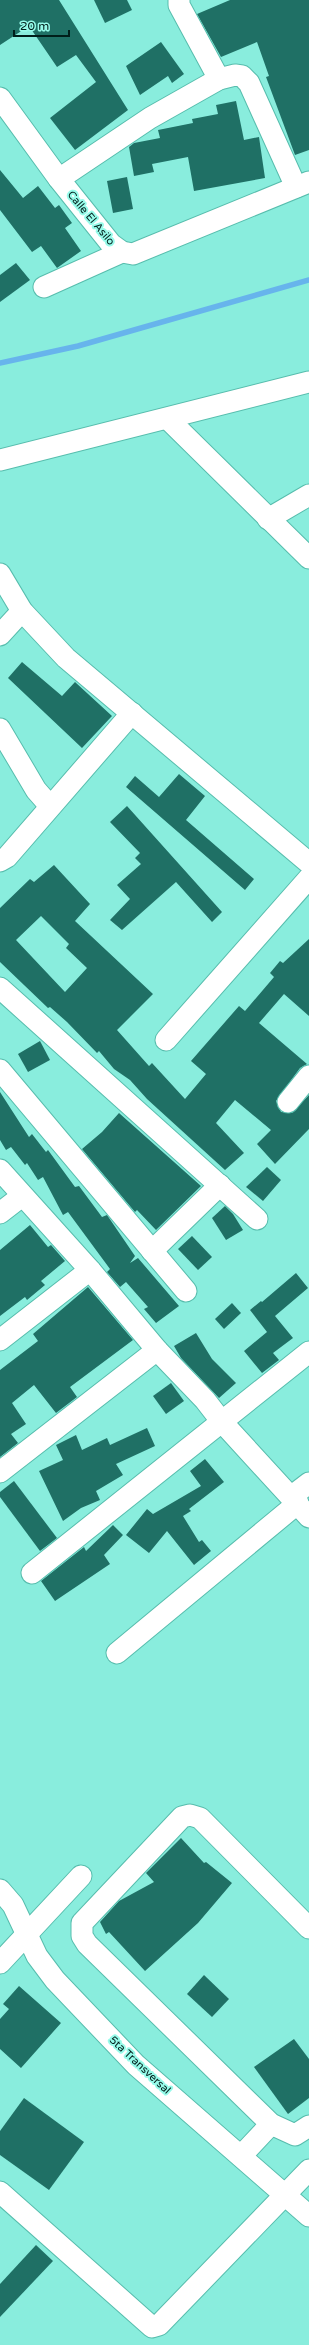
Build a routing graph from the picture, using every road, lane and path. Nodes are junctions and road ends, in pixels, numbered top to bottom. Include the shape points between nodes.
1 (179, 0) edge
2 (219, 79) junction
3 (0, 98) edge
4 (59, 179) junction
5 (303, 184) edge
6 (122, 252) junction
7 (44, 287) dead end
8 (309, 382) edge
9 (168, 419) junction
10 (0, 460) edge
11 (309, 495) edge
12 (268, 518) junction
13 (309, 558) edge
14 (0, 574) edge
15 (22, 611) junction
16 (0, 635) edge
17 (132, 713) junction
18 (0, 729) edge
19 (50, 806) junction
20 (0, 861) edge
21 (309, 863) edge
22 (309, 878) edge
23 (0, 988) edge
24 (166, 1040) dead end
25 (0, 1070) edge
26 (309, 1076) edge
27 (288, 1102) dead end
28 (0, 1170) edge
29 (220, 1185) junction
30 (22, 1196) junction
31 (0, 1213) edge
32 (257, 1219) dead end
33 (152, 1251) junction
34 (90, 1270) junction
35 (186, 1291) dead end
36 (0, 1340) edge
37 (157, 1350) junction
38 (309, 1352) edge
39 (222, 1422) junction
40 (0, 1472) edge
41 (309, 1483) edge
42 (300, 1506) edge
43 (32, 1573) dead end
44 (118, 1653) dead end
45 (81, 1876) dead end
46 (0, 1890) edge
47 (309, 1928) edge
48 (26, 1933) junction
49 (0, 1963) edge
50 (271, 2124) junction
51 (309, 2126) edge
52 (241, 2156) junction
53 (309, 2170) edge
54 (2, 2195) edge
55 (285, 2195) junction
56 (309, 2216) edge

1 - 2 street
2 - 4 street via 150,118
2 - 5 street via 235,75 242,76 249,83
3 - 4 street, Calle El Asilo
4 - 6 street, Calle El Asilo via 111,244
5 - 6 street, Calle El Asilo via 133,254
6 - 7 street
8 - 9 street
9 - 10 street
9 - 12 street
11 - 12 street
12 - 13 street
14 - 15 street
15 - 16 street
15 - 17 street via 66,658
17 - 19 street
17 - 21 street
18 - 19 street via 36,790
19 - 20 street
22 - 24 street
23 - 29 street
25 - 33 street
26 - 27 street
28 - 30 street
29 - 32 street
29 - 33 street
30 - 31 street
30 - 34 street
33 - 35 street
34 - 36 street
34 - 37 street
37 - 39 street via 205,1400
37 - 40 street
38 - 39 street
39 - 42 street
39 - 43 street
41 - 42 street
42 - 44 street
45 - 48 street
46 - 48 street, 5ta Transversal via 13,1905
47 - 50 street via 200,1818 190,1815 182,1817 82,1923 82,1936 87,1944
48 - 49 street
48 - 52 street, 5ta Transversal via 37,1956 55,1980 136,2064
50 - 51 street via 295,2135
50 - 52 street
52 - 55 street, 5ta Transversal
53 - 55 street
54 - 55 street via 152,2327 159,2325
55 - 56 street, 5ta Transversal

